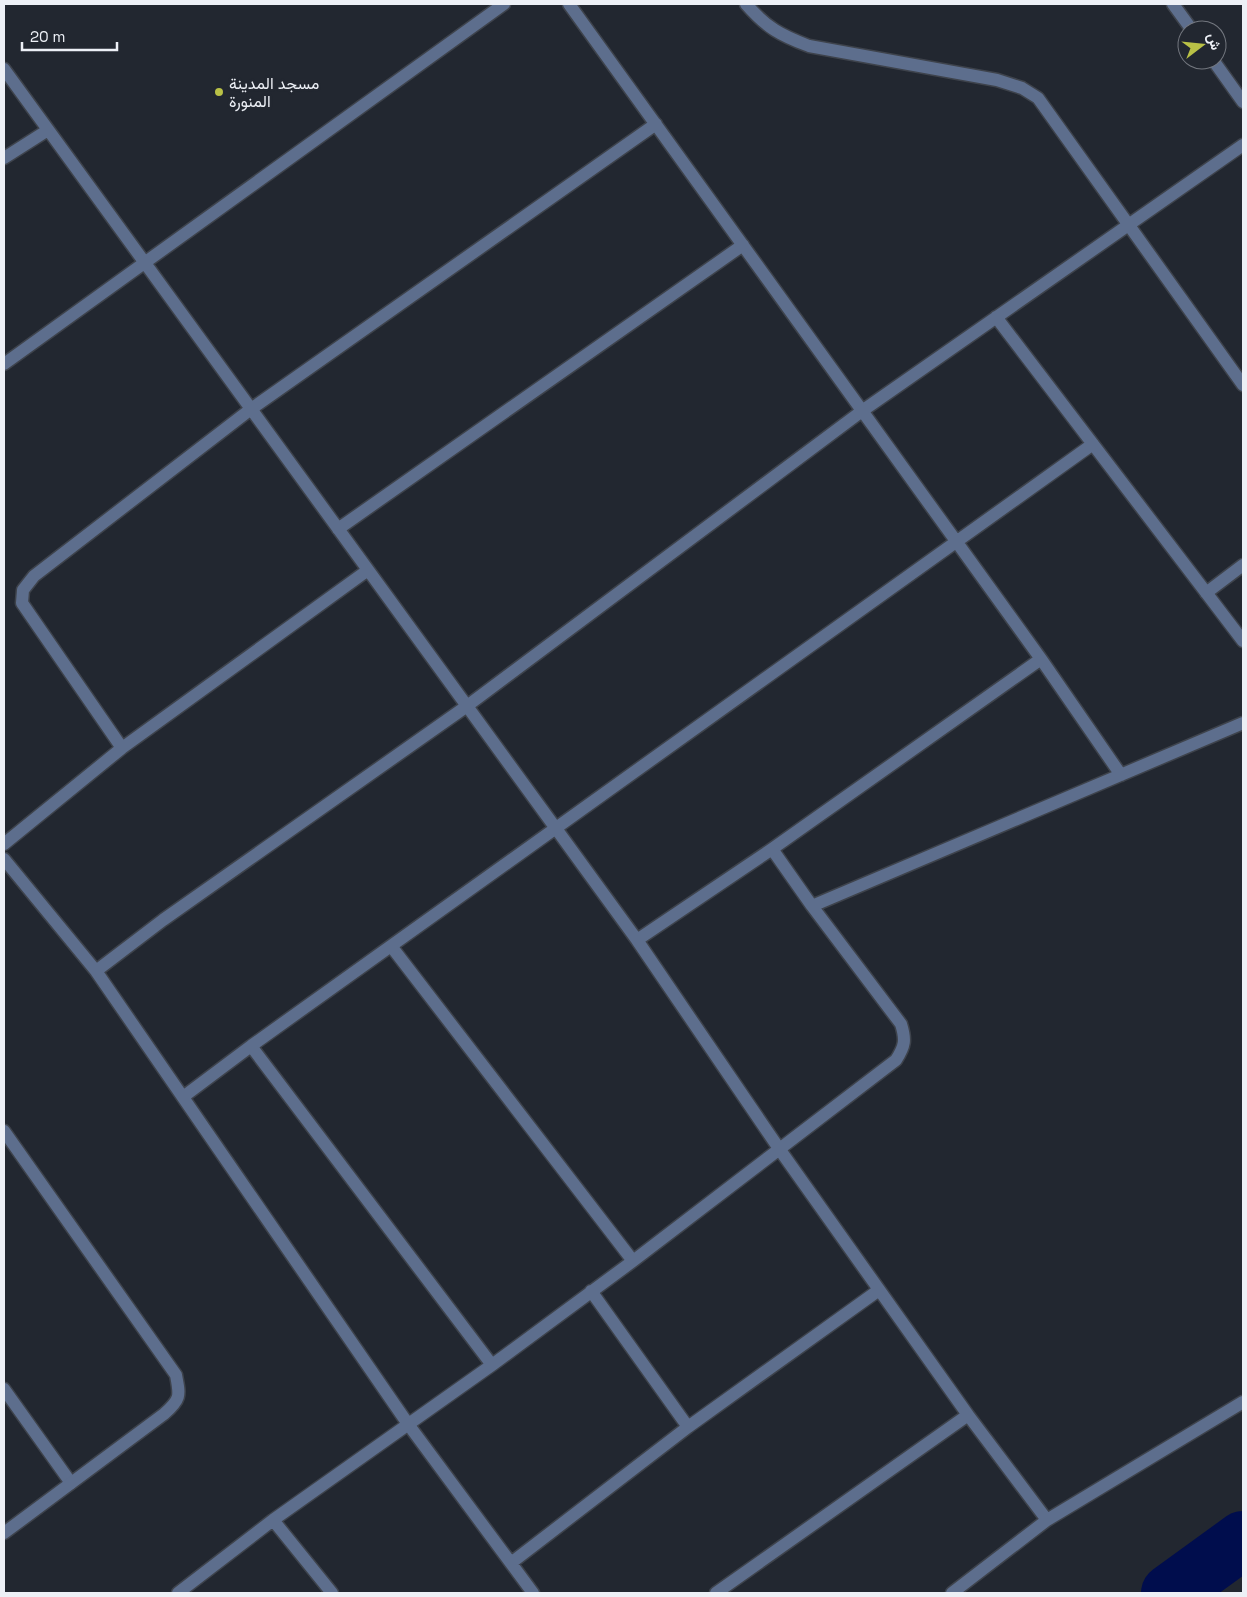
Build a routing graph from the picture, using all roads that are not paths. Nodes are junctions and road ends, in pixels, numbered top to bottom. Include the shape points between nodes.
1 (504, 4) edge
2 (569, 4) edge
3 (746, 4) edge
4 (1173, 4) edge
5 (1185, 20) edge
6 (4, 69) edge
7 (1220, 70) edge
8 (1243, 102) edge
9 (656, 124) junction
10 (48, 130) junction
11 (1243, 144) edge
12 (4, 158) edge
13 (1130, 225) junction
14 (743, 245) junction
15 (145, 264) junction
16 (996, 316) junction
17 (4, 364) edge
18 (1243, 385) edge
19 (251, 409) junction
20 (862, 412) junction
21 (1093, 444) junction
22 (338, 529) junction
23 (956, 541) junction
24 (1243, 564) edge
25 (368, 570) junction
26 (1206, 593) junction
27 (1243, 641) edge
28 (1041, 659) junction
29 (467, 706) junction
30 (1243, 723) edge
31 (122, 748) junction
32 (1121, 775) junction
33 (555, 828) junction
34 (4, 844) edge
35 (772, 849) junction
36 (4, 859) edge
37 (812, 906) junction
38 (637, 940) junction
39 (391, 946) junction
40 (96, 971) junction
41 (251, 1046) junction
42 (183, 1097) junction
43 (4, 1131) edge
44 (780, 1150) junction
45 (633, 1261) junction
46 (879, 1290) junction
47 (591, 1291) junction
48 (492, 1365) junction
49 (4, 1389) edge
50 (1243, 1402) edge
51 (968, 1414) junction
52 (408, 1424) junction
53 (688, 1427) junction
54 (71, 1483) junction
55 (273, 1520) junction
56 (1047, 1520) junction
57 (4, 1533) edge
58 (511, 1563) junction
59 (178, 1593) edge
60 (332, 1593) edge
61 (533, 1593) edge
62 (716, 1593) edge
63 (952, 1593) edge

1 - 15 street
2 - 9 street
3 - 13 street via 782,36 809,46 997,80 1022,88 1038,98
4 - 5 street
6 - 10 street
7 - 8 street
9 - 14 street
9 - 19 street
10 - 12 street
10 - 15 street
11 - 13 street
13 - 16 street
13 - 18 street
14 - 20 street
14 - 22 street
15 - 17 street
15 - 19 street
16 - 20 street
16 - 21 street
19 - 22 street
19 - 31 street via 52,560 22,590 22,603
20 - 23 street
20 - 29 street
21 - 23 street
21 - 26 street
22 - 25 street
23 - 28 street
23 - 33 street
24 - 26 street
25 - 29 street
25 - 31 street
26 - 27 street
28 - 32 street
28 - 35 street
29 - 33 street
29 - 40 street via 163,920
30 - 32 street
31 - 34 street
32 - 37 street
33 - 38 street
33 - 39 street
35 - 37 street
35 - 38 street
36 - 40 street
37 - 44 street via 901,1024 904,1049 896,1060
38 - 44 street
39 - 41 street
39 - 45 street
40 - 42 street
41 - 42 street
41 - 48 street
42 - 52 street
43 - 54 street via 176,1375 180,1394 176,1404 164,1414
44 - 45 street
44 - 46 street
45 - 47 street
46 - 51 street
46 - 53 street
47 - 48 street
47 - 53 street
48 - 52 street
49 - 54 street
50 - 56 street
51 - 56 street
51 - 62 street
52 - 55 street
52 - 58 street
53 - 58 street
54 - 57 street
55 - 59 street
55 - 60 street
56 - 63 street
58 - 61 street

